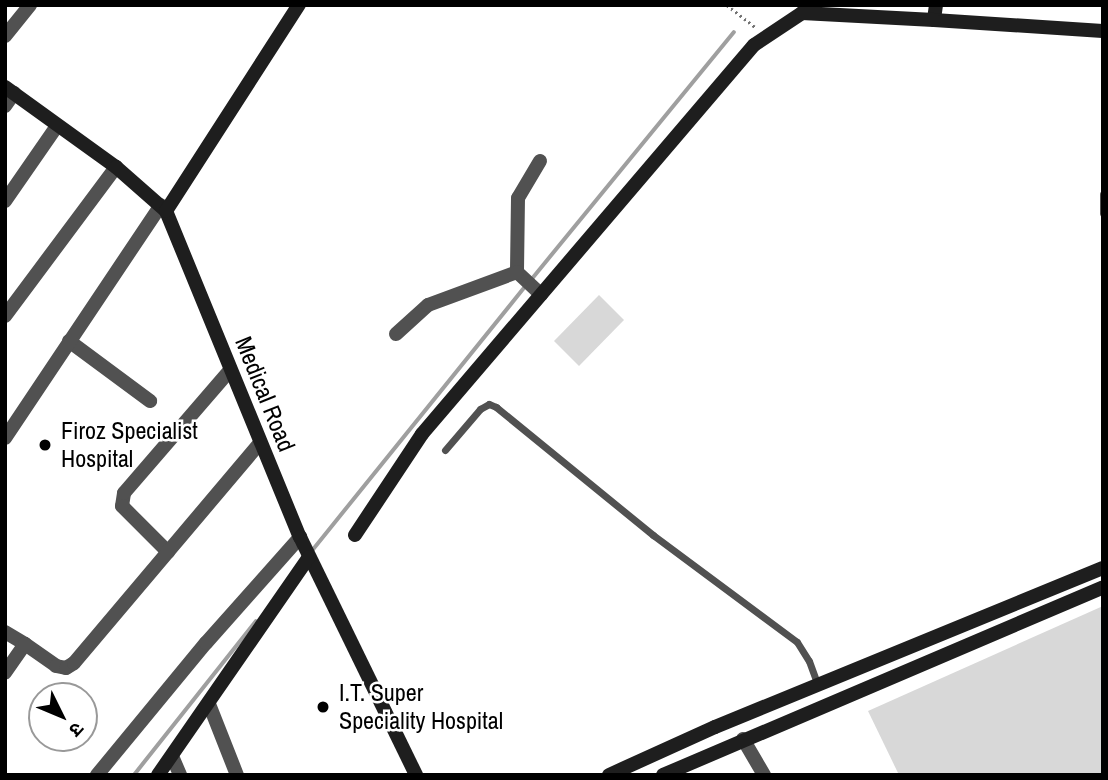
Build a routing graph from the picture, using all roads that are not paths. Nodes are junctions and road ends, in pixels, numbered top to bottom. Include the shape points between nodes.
1 (30, 5) edge
2 (299, 5) edge
3 (935, 13) edge
4 (1103, 31) edge
5 (5, 36) edge
6 (10, 90) edge
7 (5, 106) edge
8 (57, 126) junction
9 (540, 161) dead end
10 (116, 167) junction
11 (1103, 194) edge
12 (5, 201) edge
13 (164, 208) junction
14 (1103, 213) edge
15 (517, 272) junction
16 (541, 294) junction
17 (5, 316) edge
18 (396, 334) dead end
19 (69, 341) junction
20 (230, 370) junction
21 (150, 401) dead end
22 (5, 438) edge
23 (260, 443) junction
24 (445, 450) dead end
25 (355, 535) dead end
26 (300, 537) junction
27 (167, 552) junction
28 (309, 557) junction
29 (1103, 568) edge
30 (1103, 587) edge
31 (1046, 592) junction
32 (1052, 608) junction
33 (5, 632) edge
34 (24, 644) junction
35 (5, 673) edge
36 (818, 686) junction
37 (209, 704) junction
38 (743, 739) junction
39 (172, 756) junction
40 (610, 774) edge
41 (97, 775) edge
42 (158, 775) edge
43 (180, 775) edge
44 (237, 775) edge
45 (416, 775) edge
46 (663, 775) edge
47 (764, 775) edge

1 - 5 street
2 - 13 street
3 - 4 street
3 - 16 street via 802,13 754,45
6 - 7 street
6 - 8 street, Medical Road
8 - 10 street, Medical Road
8 - 12 street
9 - 15 street via 518,198
10 - 13 street, Medical Road
10 - 17 street
11 - 14 lane
13 - 19 street
13 - 20 street, Medical Road
15 - 16 street
15 - 18 street via 428,305
16 - 25 street via 422,434
19 - 21 street
19 - 22 street
20 - 23 street, Medical Road
20 - 27 street via 124,493 122,506
23 - 26 street, Medical Road
23 - 27 street
24 - 36 lane via 480,410 489,404 496,407 653,535 797,642
26 - 28 street, Medical Road
26 - 41 street
27 - 34 street via 75,663 66,668 56,666
28 - 37 street
28 - 45 street, Medical Road
29 - 31 street
30 - 32 street
31 - 32 street
31 - 36 street
32 - 38 street
33 - 34 street
34 - 35 street
36 - 40 street
37 - 39 street
37 - 44 street
38 - 46 street
38 - 47 street
39 - 42 street
39 - 43 street

